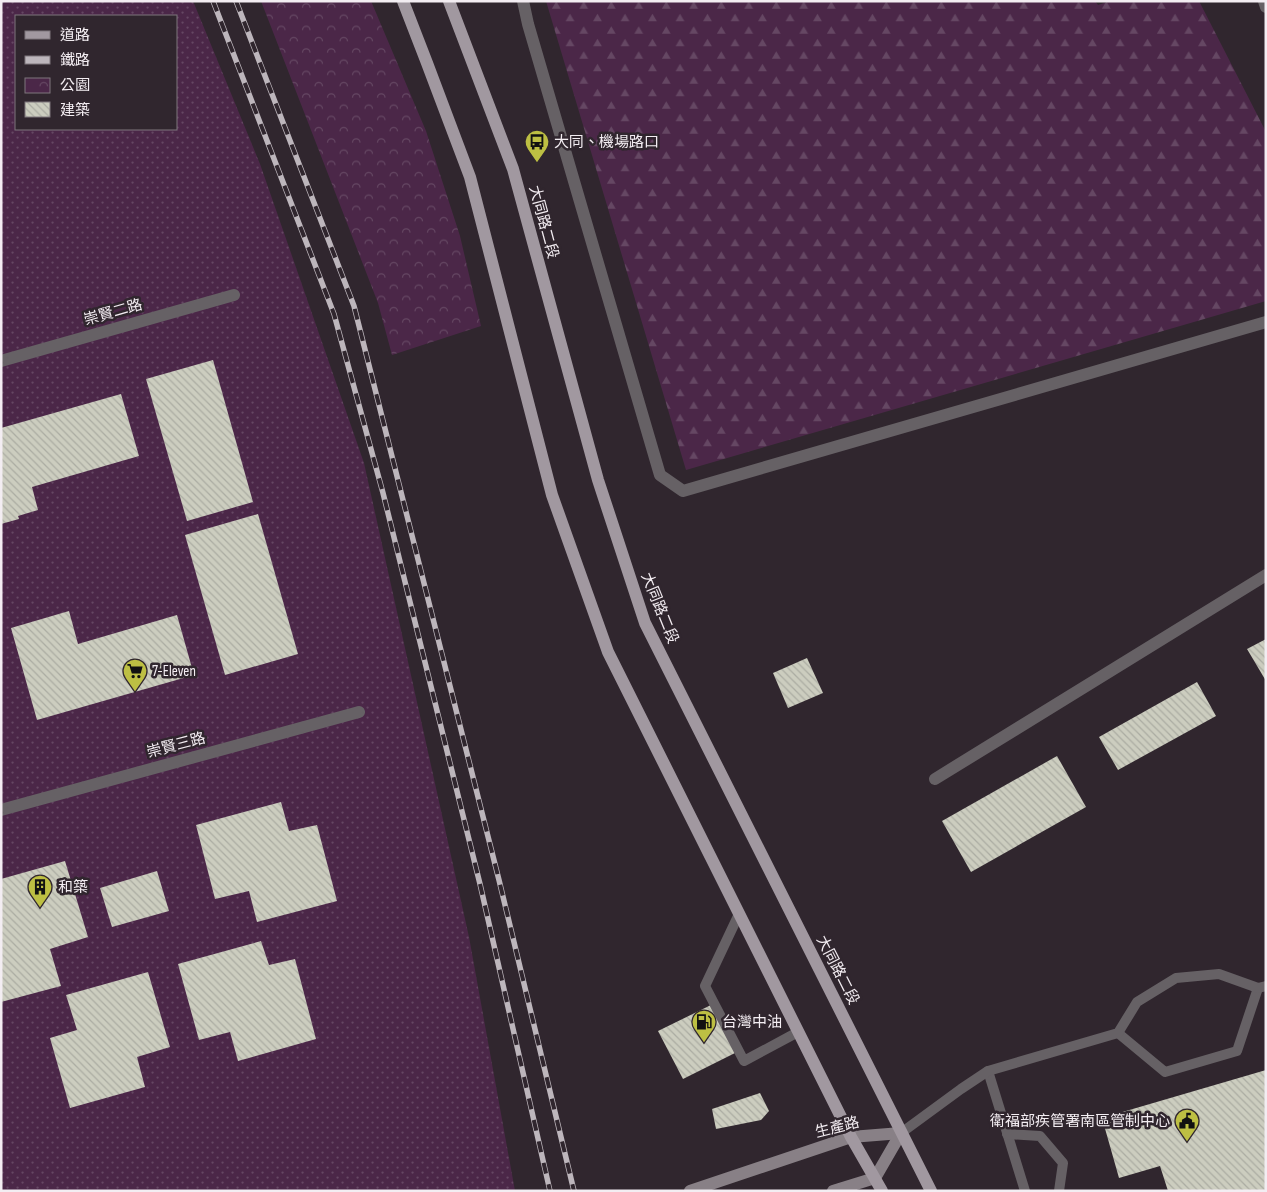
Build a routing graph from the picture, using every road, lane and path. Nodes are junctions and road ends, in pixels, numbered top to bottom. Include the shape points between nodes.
1 (403, 1) edge
2 (524, 1) edge
3 (1264, 1) edge
4 (451, 4) edge
5 (1266, 7) edge
6 (234, 295) dead end
7 (1266, 322) edge
8 (1, 361) edge
9 (1266, 575) edge
10 (359, 712) dead end
11 (935, 778) dead end
12 (1, 810) edge
13 (739, 914) junction
14 (1262, 987) edge
15 (798, 1032) junction
16 (1118, 1033) junction
17 (988, 1072) junction
18 (902, 1133) junction
19 (1007, 1134) junction
20 (851, 1137) junction
21 (875, 1178) junction
22 (690, 1191) edge
23 (833, 1191) edge
24 (882, 1191) edge
25 (931, 1191) edge
26 (1025, 1191) edge
27 (1060, 1191) edge

1 - 13 main road via 470,177 552,495 608,652
2 - 7 street via 660,475 683,491
3 - 5 street
4 - 18 main road, 大同路二段 via 512,169 598,480 645,623
6 - 8 street, 崇賢二路
9 - 11 street
10 - 12 street, 崇賢三路
13 - 15 main road
13 - 15 lane via 705,986 744,1061
14 - 16 lane via 1219,974 1176,978 1138,1002
14 - 16 lane via 1237,1051 1166,1072
15 - 20 main road
16 - 17 lane
17 - 18 lane via 961,1088
17 - 19 lane
18 - 20 street, 生產路
18 - 21 street
18 - 25 main road, 大同路二段
19 - 26 lane
19 - 27 lane via 1040,1136 1063,1163
20 - 21 main road
20 - 22 street, 生產路
21 - 23 street
21 - 24 main road

